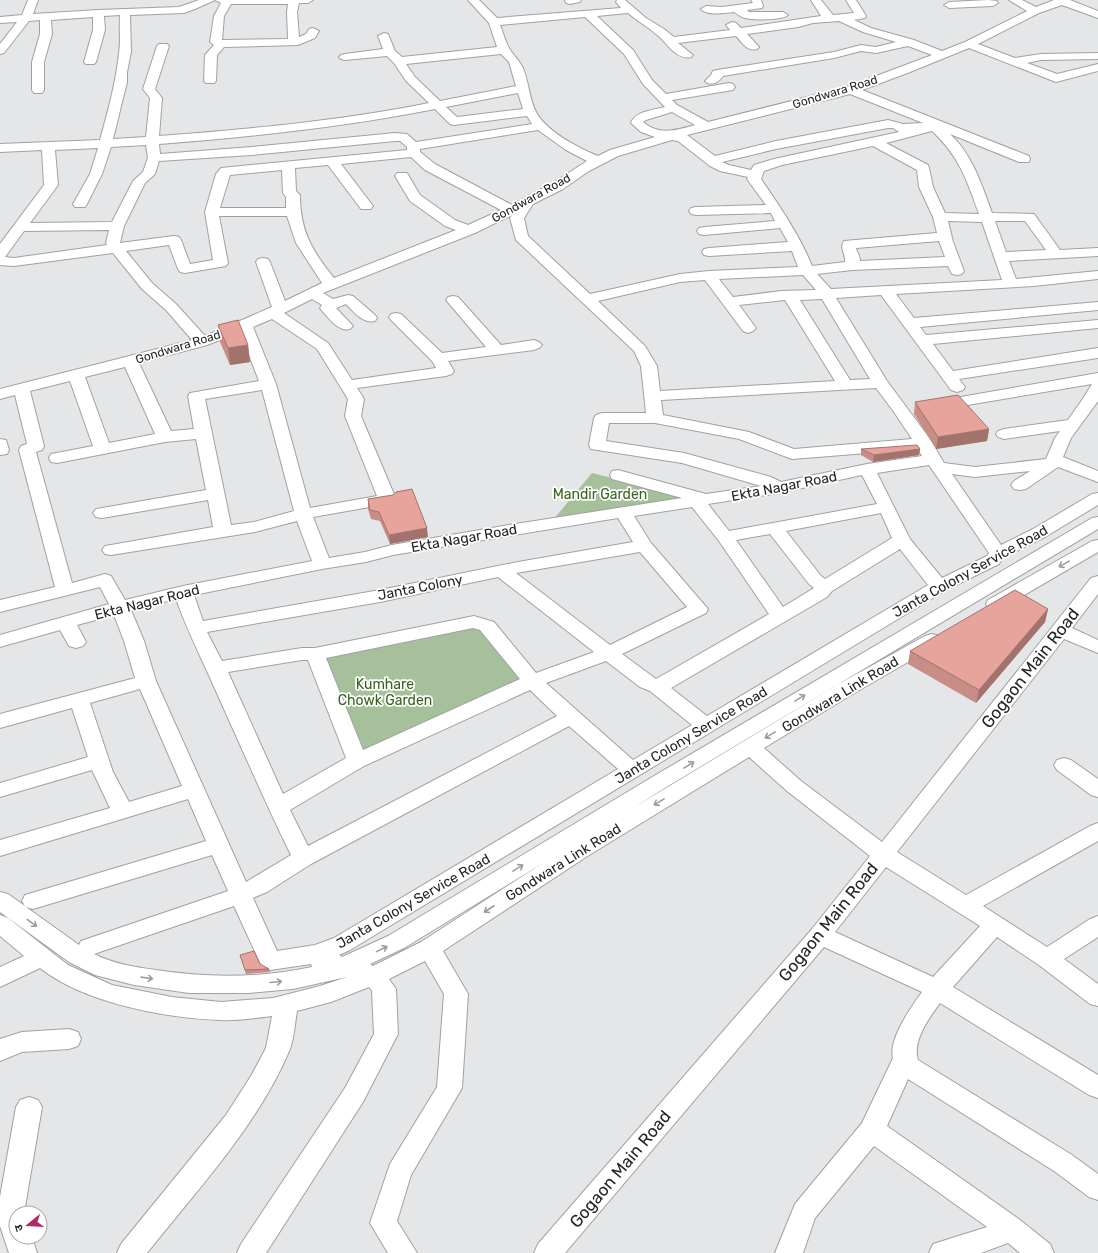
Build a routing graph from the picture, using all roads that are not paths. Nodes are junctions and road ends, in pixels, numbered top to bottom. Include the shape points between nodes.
1 (33, 0) edge
2 (210, 0) edge
3 (294, 0) edge
4 (308, 0) edge
5 (473, 0) edge
6 (619, 0) edge
7 (756, 0) edge
8 (816, 0) edge
9 (851, 0) edge
10 (1014, 0) edge
11 (1062, 0) edge
12 (223, 1) edge
13 (252, 1) edge
14 (994, 3) edge
15 (949, 5) dead end
16 (736, 8) junction
17 (706, 9) dead end
18 (630, 10) junction
19 (126, 12) junction
20 (98, 13) junction
21 (586, 13) junction
22 (1023, 14) junction
23 (1098, 16) edge
24 (45, 17) junction
25 (26, 18) junction
26 (835, 18) junction
27 (725, 19) dead end
28 (0, 20) edge
29 (812, 20) junction
30 (494, 22) junction
31 (313, 30) dead end
32 (738, 32) junction
33 (384, 36) dead end
34 (671, 40) junction
35 (294, 42) junction
36 (910, 42) junction
37 (221, 43) junction
38 (969, 44) junction
39 (163, 46) dead end
40 (504, 50) junction
41 (0, 51) edge
42 (390, 52) junction
43 (687, 55) dead end
44 (942, 55) junction
45 (737, 56) junction
46 (1098, 56) edge
47 (345, 57) dead end
48 (399, 61) junction
49 (1014, 61) junction
50 (90, 62) dead end
51 (714, 62) dead end
52 (762, 68) junction
53 (1098, 68) edge
54 (210, 81) dead end
55 (711, 82) dead end
56 (729, 87) dead end
57 (524, 89) junction
58 (38, 90) dead end
59 (851, 90) junction
60 (662, 98) junction
61 (436, 105) junction
62 (673, 108) junction
63 (530, 112) junction
64 (931, 123) junction
65 (542, 126) junction
66 (706, 126) junction
67 (904, 131) junction
68 (676, 134) junction
69 (152, 140) junction
70 (874, 142) junction
71 (106, 143) junction
72 (48, 147) junction
73 (0, 148) edge
74 (414, 150) junction
75 (252, 151) junction
76 (154, 158) junction
77 (1024, 159) dead end
78 (713, 160) junction
79 (598, 161) junction
80 (334, 162) junction
81 (288, 166) junction
82 (255, 167) junction
83 (755, 175) junction
84 (402, 176) dead end
85 (528, 202) junction
86 (80, 204) dead end
87 (366, 206) dead end
88 (775, 209) junction
89 (512, 210) junction
90 (696, 211) dead end
91 (212, 212) junction
92 (292, 212) junction
93 (940, 217) junction
94 (987, 218) junction
95 (784, 224) junction
96 (117, 226) junction
97 (19, 227) junction
98 (470, 230) junction
99 (704, 231) dead end
100 (944, 236) junction
101 (797, 246) junction
102 (116, 249) junction
103 (709, 252) dead end
104 (1098, 252) edge
105 (0, 254) edge
106 (1056, 254) junction
107 (1000, 257) junction
108 (0, 260) edge
109 (953, 261) junction
110 (263, 262) dead end
111 (852, 266) junction
112 (808, 271) junction
113 (709, 275) junction
114 (1098, 275) edge
115 (1010, 283) junction
116 (331, 284) junction
117 (965, 285) junction
118 (885, 290) junction
119 (312, 293) junction
120 (826, 293) junction
121 (790, 296) junction
122 (587, 299) junction
123 (453, 300) dead end
124 (730, 302) junction
125 (332, 304) junction
126 (1098, 306) edge
127 (276, 310) junction
128 (396, 317) dead end
129 (370, 318) dead end
130 (909, 323) junction
131 (1098, 324) edge
132 (245, 325) junction
133 (345, 326) dead end
134 (748, 328) dead end
135 (922, 340) junction
136 (202, 342) junction
137 (534, 345) dead end
138 (497, 350) junction
139 (1098, 353) edge
140 (438, 358) junction
141 (130, 361) junction
142 (76, 374) junction
143 (950, 376) junction
144 (1098, 378) edge
145 (880, 383) junction
146 (268, 384) junction
147 (348, 385) junction
148 (845, 385) junction
149 (1098, 386) edge
150 (22, 389) junction
151 (0, 394) edge
152 (654, 396) junction
153 (967, 400) junction
154 (914, 409) junction
155 (655, 418) junction
156 (1074, 424) junction
157 (204, 433) junction
158 (1004, 434) dead end
159 (165, 438) junction
160 (924, 442) junction
161 (103, 450) junction
162 (57, 458) dead end
163 (1053, 461) junction
164 (936, 463) junction
165 (867, 469) junction
166 (618, 475) dead end
167 (1098, 477) edge
168 (1020, 485) dead end
169 (779, 488) junction
170 (216, 494) junction
171 (1098, 498) edge
172 (703, 501) junction
173 (887, 507) junction
174 (102, 513) dead end
175 (623, 513) junction
176 (303, 514) junction
177 (775, 528) junction
178 (223, 531) junction
179 (1095, 533) edge
180 (725, 537) junction
181 (902, 540) junction
182 (644, 546) junction
183 (111, 550) dead end
184 (998, 553) junction
185 (322, 564) junction
186 (503, 571) junction
187 (1098, 582) edge
188 (939, 586) junction
189 (825, 587) junction
190 (65, 590) junction
191 (183, 592) junction
192 (0, 606) edge
193 (121, 607) junction
194 (780, 616) junction
195 (66, 622) junction
196 (196, 628) junction
197 (1061, 630) junction
198 (0, 641) edge
199 (76, 642) dead end
200 (1098, 647) edge
201 (609, 653) junction
202 (315, 654) junction
203 (216, 668) junction
204 (532, 680) junction
205 (146, 681) junction
206 (657, 687) junction
207 (79, 698) junction
208 (571, 717) junction
209 (0, 721) edge
210 (706, 726) junction
211 (750, 747) junction
212 (99, 761) junction
213 (357, 761) junction
214 (1064, 765) dead end
215 (632, 770) junction
216 (0, 790) edge
217 (194, 790) junction
218 (1098, 790) edge
219 (278, 806) junction
220 (123, 812) junction
221 (1098, 831) edge
222 (218, 845) junction
223 (0, 848) edge
224 (883, 854) junction
225 (303, 858) junction
226 (240, 895) junction
227 (0, 900) edge
228 (33, 901) dead end
229 (964, 906) junction
230 (0, 924) edge
231 (995, 924) junction
232 (1098, 925) edge
233 (820, 935) junction
234 (89, 947) dead end
235 (429, 948) junction
236 (42, 956) junction
237 (1047, 959) junction
238 (330, 972) junction
239 (374, 976) junction
240 (0, 978) edge
241 (937, 989) junction
242 (1098, 997) edge
243 (286, 1005) junction
244 (69, 1039) dead end
245 (0, 1051) edge
246 (903, 1063) junction
247 (1098, 1088) edge
248 (29, 1107) dead end
249 (872, 1130) junction
250 (1098, 1189) edge
251 (12, 1205) edge
252 (1010, 1228) junction
253 (131, 1253) edge
254 (251, 1253) edge
255 (403, 1253) edge
256 (548, 1253) edge
257 (789, 1253) edge
258 (943, 1253) edge
259 (1040, 1253) edge

1 - 25 street
2 - 19 street via 188,9
3 - 4 street
3 - 13 street
3 - 35 street
5 - 30 street
6 - 18 street
7 - 16 street via 758,6
8 - 26 street via 824,14
9 - 26 street via 861,16
10 - 22 street
11 - 22 street, Gondwara Road
11 - 23 street
12 - 13 street
12 - 37 street via 216,42
14 - 15 street
16 - 17 street
16 - 29 street via 752,16 788,15
18 - 21 street
18 - 34 street
19 - 20 street
19 - 71 street via 121,82
20 - 24 street
20 - 50 street via 99,30
21 - 30 street
21 - 60 street via 628,52 647,82
22 - 38 street, Gondwara Road
24 - 25 street
24 - 58 street via 46,34 38,62
25 - 28 street
25 - 41 street
26 - 29 street
26 - 36 street
27 - 32 street
29 - 32 street
30 - 40 street
31 - 35 street via 311,36
32 - 34 street
32 - 45 street via 753,47
33 - 42 street
34 - 43 street via 671,44
35 - 37 street
36 - 44 street
36 - 52 street via 876,50 861,48
37 - 54 street via 211,55
38 - 44 street, Gondwara Road
38 - 49 street
39 - 69 street via 149,89 156,98
40 - 48 street
40 - 57 street via 508,52 517,68
42 - 47 street
42 - 48 street
44 - 59 street, Gondwara Road
45 - 51 street
45 - 52 street via 747,58
46 - 49 street via 1041,57
48 - 61 street via 410,79
49 - 53 street via 1056,78
52 - 55 street via 717,73
56 - 60 street
57 - 61 street
57 - 63 street
59 - 64 street
59 - 66 street, Gondwara Road
60 - 62 street
61 - 63 street via 454,121
61 - 69 street via 391,114 267,130
62 - 66 street
62 - 68 street via 642,117 637,123 656,134
63 - 65 street
64 - 67 street
64 - 77 street
64 - 94 street via 948,139 973,177
65 - 74 street
65 - 79 street via 583,155
66 - 68 street, Gondwara Road
67 - 70 street
67 - 78 street via 896,125 882,125
68 - 78 street via 676,137 680,137
68 - 79 street, Gondwara Road via 614,153
69 - 71 street
69 - 76 street
70 - 83 street via 779,162 758,168
70 - 93 street via 923,168 926,187
71 - 72 street via 67,140
71 - 86 street via 96,174
72 - 73 street
72 - 97 street via 51,185
74 - 75 street via 403,137 395,136
74 - 80 street
74 - 89 street via 430,167
75 - 76 street
75 - 82 street
76 - 96 street via 148,174 140,181
78 - 83 street via 725,168
79 - 85 street, Gondwara Road
80 - 81 street
80 - 87 street
81 - 82 street
81 - 92 street via 290,192 293,195
82 - 91 street via 226,171 222,174
83 - 88 street via 754,179
84 - 98 street via 415,198 450,223
85 - 89 street, Gondwara Road
85 - 122 street via 517,218 521,237
88 - 90 street
88 - 95 street
89 - 98 street, Gondwara Road
91 - 92 street
91 - 102 street via 221,263 185,269 174,240
92 - 116 street via 302,244
93 - 94 street
93 - 100 street
94 - 106 street via 1029,217
94 - 107 street
95 - 99 street
95 - 101 street
96 - 97 street
96 - 102 street via 113,243
97 - 105 street
98 - 116 street, Gondwara Road
100 - 109 street
100 - 111 street via 849,244 853,256
101 - 103 street
101 - 112 street
102 - 108 street via 14,262
102 - 136 street via 147,286 171,307
104 - 106 street
106 - 107 street
107 - 115 street
109 - 111 street
109 - 117 street
110 - 127 street
111 - 112 street
112 - 113 street
112 - 120 street
113 - 122 street via 680,278
113 - 124 street
114 - 115 street
115 - 117 street
116 - 119 street, Gondwara Road
117 - 118 street
118 - 120 street
118 - 130 street
119 - 125 street
119 - 127 street, Gondwara Road
120 - 121 street
120 - 145 street
121 - 124 street
121 - 148 street
122 - 152 street via 640,349 649,366
123 - 138 street
124 - 134 street
125 - 129 street via 348,299
125 - 133 street via 326,308
126 - 130 street
127 - 132 street, Gondwara Road
127 - 147 street via 323,346
128 - 140 street
130 - 135 street
131 - 135 street
132 - 136 street, Gondwara Road
132 - 146 street
135 - 143 street
136 - 141 street, Gondwara Road
137 - 138 street
138 - 140 street
139 - 143 street
140 - 147 street via 446,371
141 - 142 street, Gondwara Road
141 - 159 street
142 - 150 street, Gondwara Road
142 - 161 street
143 - 153 street
144 - 153 street
145 - 148 street
145 - 154 street
146 - 157 street via 196,396
146 - 176 street
147 - 176 street via 356,398 353,416 387,499
148 - 152 street
149 - 156 street
150 - 151 street, Gondwara Road
150 - 190 street via 36,446 27,450
152 - 155 street
153 - 154 street
154 - 160 street
155 - 160 street via 743,435 792,454
155 - 169 street via 602,418 597,445 684,458 765,481
156 - 158 street
156 - 163 street via 1063,438
157 - 159 street
157 - 170 street
159 - 161 street
160 - 164 street
161 - 162 street
163 - 164 street, Ekta Nagar Road via 975,472
163 - 167 street
163 - 168 street
164 - 165 street, Ekta Nagar Road
164 - 184 street
165 - 169 street, Ekta Nagar Road
165 - 173 street
166 - 172 street
169 - 172 street, Ekta Nagar Road
170 - 174 street
170 - 178 street
171 - 184 street, Janta Colony Service Road via 1040,533
172 - 175 street, Ekta Nagar Road
172 - 180 street
173 - 177 street
173 - 181 street
175 - 182 street
175 - 185 street, Ekta Nagar Road via 509,530
176 - 178 street via 255,527
176 - 185 street
177 - 180 street
177 - 189 street via 815,580
178 - 183 street
179 -> 211 street, Gondwara Link Road via 858,683
238 -> 179 street, Gondwara Link Road via 396,942 709,753
180 - 194 street
181 - 188 street
181 - 189 street
182 - 186 street, Janta Colony
182 - 201 street via 699,609
184 - 188 street, Janta Colony Service Road via 993,560
185 - 191 street, Ekta Nagar Road
186 - 196 street, Janta Colony via 380,596
186 - 201 street
187 - 197 street, Gogaon Main Road
188 - 210 street, Janta Colony Service Road
189 - 194 street via 820,593
190 - 192 street
190 - 193 street via 105,580
191 - 193 street, Ekta Nagar Road
191 - 196 street
193 - 195 street, Ekta Nagar Road
193 - 205 street via 137,648
194 - 206 street
195 - 198 street, Ekta Nagar Road
195 - 199 street
196 - 203 street
197 - 200 street
197 - 224 street, Gogaon Main Road
201 - 204 street
201 - 206 street via 647,683
202 - 203 street
202 - 204 street via 474,622 487,626
202 - 213 street
203 - 219 street
204 - 208 street
204 - 213 street
205 - 207 street
205 - 217 street
206 - 210 street
207 - 209 street
207 - 212 street
208 - 215 street
208 - 225 street
210 - 215 street, Janta Colony Service Road
211 - 224 street via 794,786
211 -> 235 street, Gondwara Link Road via 578,851
212 - 216 street
212 - 220 street
213 - 219 street
214 - 218 street
215 - 238 street, Janta Colony Service Road via 342,944
217 - 220 street
217 - 222 street
219 - 225 street
220 - 223 street
221 - 229 street
222 - 226 street
222 - 228 street
224 - 229 street
224 - 233 street, Gogaon Main Road
225 - 226 street
226 - 234 street
226 - 238 street via 270,961 298,958
227 -> 238 street via 78,956 103,969 134,976 189,984 249,984 293,980
229 - 231 street
230 - 236 street, Gondwara Link Road
231 - 237 street
231 - 241 street
232 - 237 street
233 - 241 street
233 - 256 street, Gogaon Main Road
235 - 239 street, Gondwara Link Road
235 - 255 street via 456,994 449,1088 399,1172 383,1223
236 - 240 street
236 - 243 street, Gondwara Link Road via 60,971 108,993 172,1006 221,1011
237 - 242 street
238 - 239 street via 354,967
238 - 243 street, Gondwara Link Road
239 - 254 street via 384,989 386,1034 354,1095
241 - 246 street via 910,1031 904,1053 907,1063
241 - 247 street
243 - 253 street via 278,1048 235,1123
244 - 245 street via 21,1042
246 - 249 street
246 - 250 street via 1062,1163
248 - 251 street
249 - 252 street
249 - 257 street via 804,1212
252 - 258 street via 991,1238
252 - 259 street

